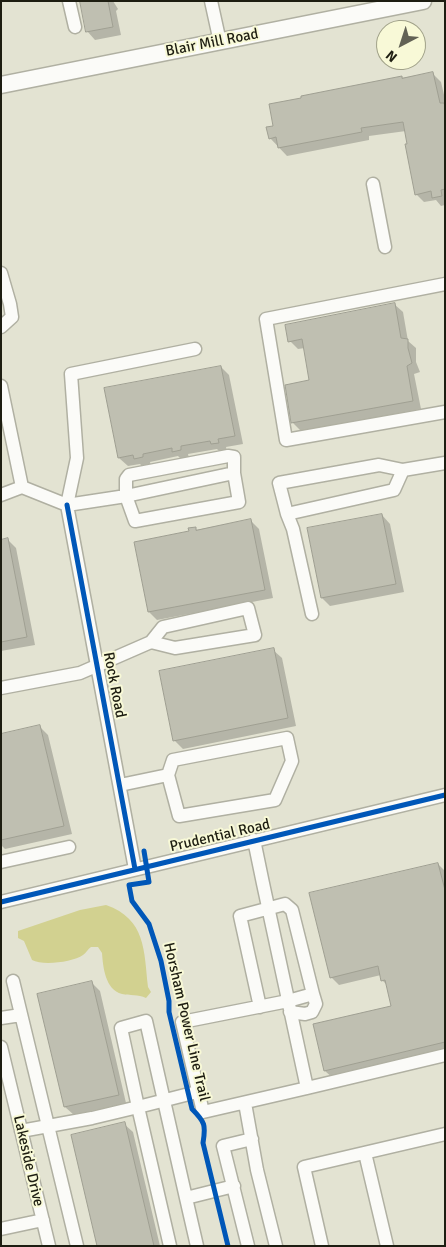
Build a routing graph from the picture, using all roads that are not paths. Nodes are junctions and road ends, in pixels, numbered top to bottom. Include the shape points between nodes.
1 (69, 1) edge
2 (211, 1) edge
3 (422, 1) edge
4 (402, 3) edge
5 (75, 27) dead end
6 (220, 42) junction
7 (1, 85) edge
8 (373, 184) dead end
9 (385, 247) dead end
10 (1, 273) edge
11 (445, 284) edge
12 (1, 328) edge
13 (195, 349) dead end
14 (1, 386) edge
15 (445, 412) edge
16 (445, 463) edge
17 (403, 470) junction
18 (234, 473) junction
19 (22, 487) junction
20 (1, 495) edge
21 (126, 496) junction
22 (67, 505) junction
23 (287, 514) junction
24 (312, 614) dead end
25 (151, 642) junction
26 (97, 664) junction
27 (1, 688) edge
28 (168, 775) junction
29 (120, 784) junction
30 (445, 795) edge
31 (254, 840) junction
32 (69, 846) dead end
33 (1, 862) edge
34 (135, 869) junction
35 (1, 902) edge
36 (268, 910) junction
37 (13, 981) dead end
38 (313, 994) junction
39 (260, 1007) junction
40 (289, 1007) junction
41 (21, 1015) junction
42 (1, 1018) edge
43 (1, 1047) edge
44 (445, 1055) edge
45 (5, 1080) edge
46 (307, 1088) junction
47 (197, 1092) junction
48 (164, 1100) junction
49 (245, 1103) junction
50 (138, 1106) junction
51 (47, 1126) junction
52 (21, 1131) junction
53 (445, 1134) edge
54 (252, 1138) junction
55 (365, 1152) junction
56 (234, 1186) junction
57 (186, 1198) junction
58 (42, 1220) junction
59 (1, 1230) edge
60 (49, 1246) edge
61 (77, 1246) edge
62 (170, 1246) edge
63 (197, 1246) edge
64 (248, 1246) edge
65 (276, 1246) edge
66 (322, 1246) edge
67 (387, 1246) edge

1 - 5 street
2 - 6 street
3 - 4 main road, Blair Mill Road
4 - 6 main road, Blair Mill Road
6 - 7 main road, Blair Mill Road
8 - 9 street
10 - 12 street via 12,317
11 - 15 street via 266,319 286,440
13 - 22 street via 72,374 77,458
14 - 19 street
16 - 17 street
17 - 23 street via 394,490
17 - 23 street via 379,465 279,483
18 - 21 street
18 - 21 street via 234,457 228,456 129,475
18 - 21 street via 239,502 135,521
19 - 20 street
19 - 22 street
21 - 22 street
22 - 26 street, Rock Road
23 - 24 street
25 - 25 street via 175,648 255,635 248,608 162,627
25 - 26 street
26 - 27 street via 80,673
26 - 29 street, Rock Road
28 - 28 street via 178,816 275,800 292,761 287,738 174,760
28 - 29 street
29 - 34 street, Rock Road
30 - 31 street, Prudential Road
31 - 34 street, Prudential Road
31 - 36 street
32 - 33 street
34 - 35 street, Prudential Road
36 - 38 street via 285,904 292,910
36 - 39 street via 240,916
36 - 40 street
37 - 41 street
38 - 40 street
38 - 40 street via 316,1004 312,1012 305,1014
39 - 40 street
39 - 47 street via 182,1022
40 - 46 street
41 - 42 street
41 - 51 street
43 - 45 street, Lakeside Drive
44 - 46 street
45 - 52 street, Lakeside Drive
46 - 49 street
47 - 48 street
47 - 49 street via 203,1112
48 - 50 street
48 - 50 street via 146,1021 121,1028
48 - 57 street
49 - 54 street
50 - 51 street
50 - 62 street
51 - 52 street
51 - 61 street
52 - 58 street, Lakeside Drive
53 - 55 street
54 - 56 street via 223,1146
54 - 65 street
55 - 66 street via 304,1167
55 - 67 street
56 - 57 street
56 - 64 street
57 - 63 street
58 - 59 street
58 - 60 street, Lakeside Drive

